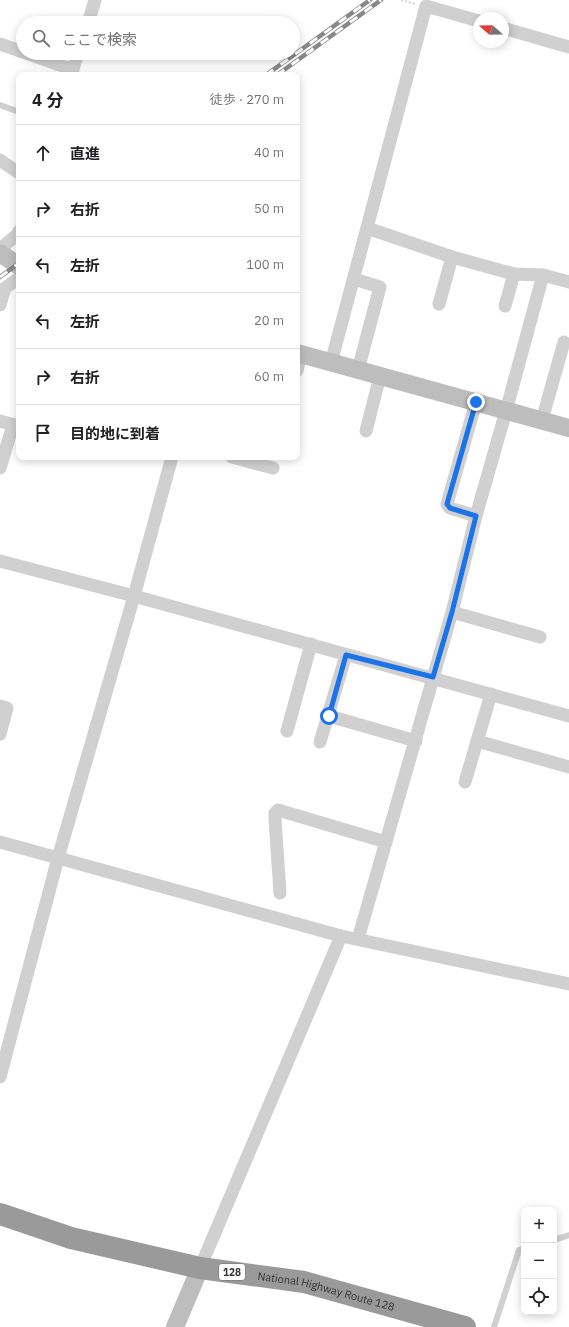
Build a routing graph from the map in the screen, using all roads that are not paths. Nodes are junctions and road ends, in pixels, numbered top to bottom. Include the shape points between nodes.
1 (95, 0) edge
2 (90, 16) edge
3 (473, 19) edge
4 (509, 30) edge
5 (0, 44) edge
6 (569, 47) edge
7 (16, 50) edge
8 (43, 60) edge
9 (76, 60) edge
10 (72, 72) edge
11 (0, 105) edge
12 (16, 111) edge
13 (0, 160) edge
14 (16, 171) edge
15 (367, 228) junction
16 (16, 236) edge
17 (0, 249) edge
18 (0, 253) edge
19 (452, 257) junction
20 (16, 264) edge
21 (514, 274) junction
22 (543, 275) junction
23 (354, 279) junction
24 (16, 280) edge
25 (569, 282) edge
26 (439, 304) dead end
27 (0, 305) edge
28 (505, 306) dead end
29 (564, 342) dead end
30 (300, 360) edge
31 (331, 363) junction
32 (358, 370) junction
33 (380, 376) junction
34 (476, 402) junction
35 (506, 411) junction
36 (542, 420) junction
37 (0, 421) edge
38 (16, 426) edge
39 (569, 428) edge
40 (366, 431) dead end
41 (171, 460) edge
42 (243, 460) edge
43 (0, 468) edge
44 (273, 468) dead end
45 (476, 516) junction
46 (0, 561) edge
47 (134, 596) junction
48 (452, 612) junction
49 (540, 638) dead end
50 (310, 644) junction
51 (346, 655) junction
52 (433, 677) junction
53 (491, 694) junction
54 (0, 706) edge
55 (329, 716) junction
56 (569, 716) edge
57 (287, 731) dead end
58 (0, 734) edge
59 (416, 741) junction
60 (477, 741) junction
61 (320, 742) dead end
62 (569, 767) edge
63 (465, 782) dead end
64 (0, 842) edge
65 (386, 842) junction
66 (58, 858) junction
67 (280, 892) dead end
68 (341, 936) junction
69 (358, 939) junction
70 (569, 984) edge
71 (0, 1077) edge
72 (0, 1214) edge
73 (569, 1235) edge
74 (557, 1239) edge
75 (521, 1249) edge
76 (200, 1268) junction
77 (175, 1327) edge
78 (465, 1327) edge
79 (494, 1327) edge

1 - 2 street
3 - 15 street via 426,6
4 - 6 street
5 - 7 street
8 - 10 street
9 - 10 street
11 - 12 lane
13 - 14 street
15 - 19 street
15 - 23 street
16 - 17 street
18 - 20 street
19 - 21 street
19 - 26 street
21 - 22 street
21 - 28 street
22 - 25 street
22 - 35 street
23 - 31 street
23 - 32 street via 380,287
24 - 27 street via 5,288
29 - 36 street
30 - 31 street
31 - 32 street
32 - 33 street
33 - 34 street
33 - 40 street
34 - 35 street
34 - 45 street via 447,504 450,508
35 - 36 street
35 - 45 street
36 - 39 street
37 - 38 street
38 - 43 street
41 - 47 street
42 - 44 street
45 - 48 street
46 - 47 street
47 - 50 street
47 - 66 street
48 - 49 street
48 - 52 street
50 - 51 street
50 - 57 street
51 - 52 street
51 - 55 street
52 - 53 street
52 - 59 street
53 - 56 street
53 - 60 street
54 - 58 street via 7,708
55 - 59 street
55 - 61 street
59 - 65 street
60 - 62 street
60 - 63 street
64 - 66 street
65 - 67 street via 278,810 275,819
65 - 69 street
66 - 68 street
66 - 71 street
68 - 69 street
68 - 76 street
69 - 70 street
72 - 76 highway, National Highway Route 128 / 128 via 72,1238
73 - 74 lane
75 - 79 lane
76 - 77 street
76 - 78 highway, National Highway Route 128 / 128 via 304,1282

